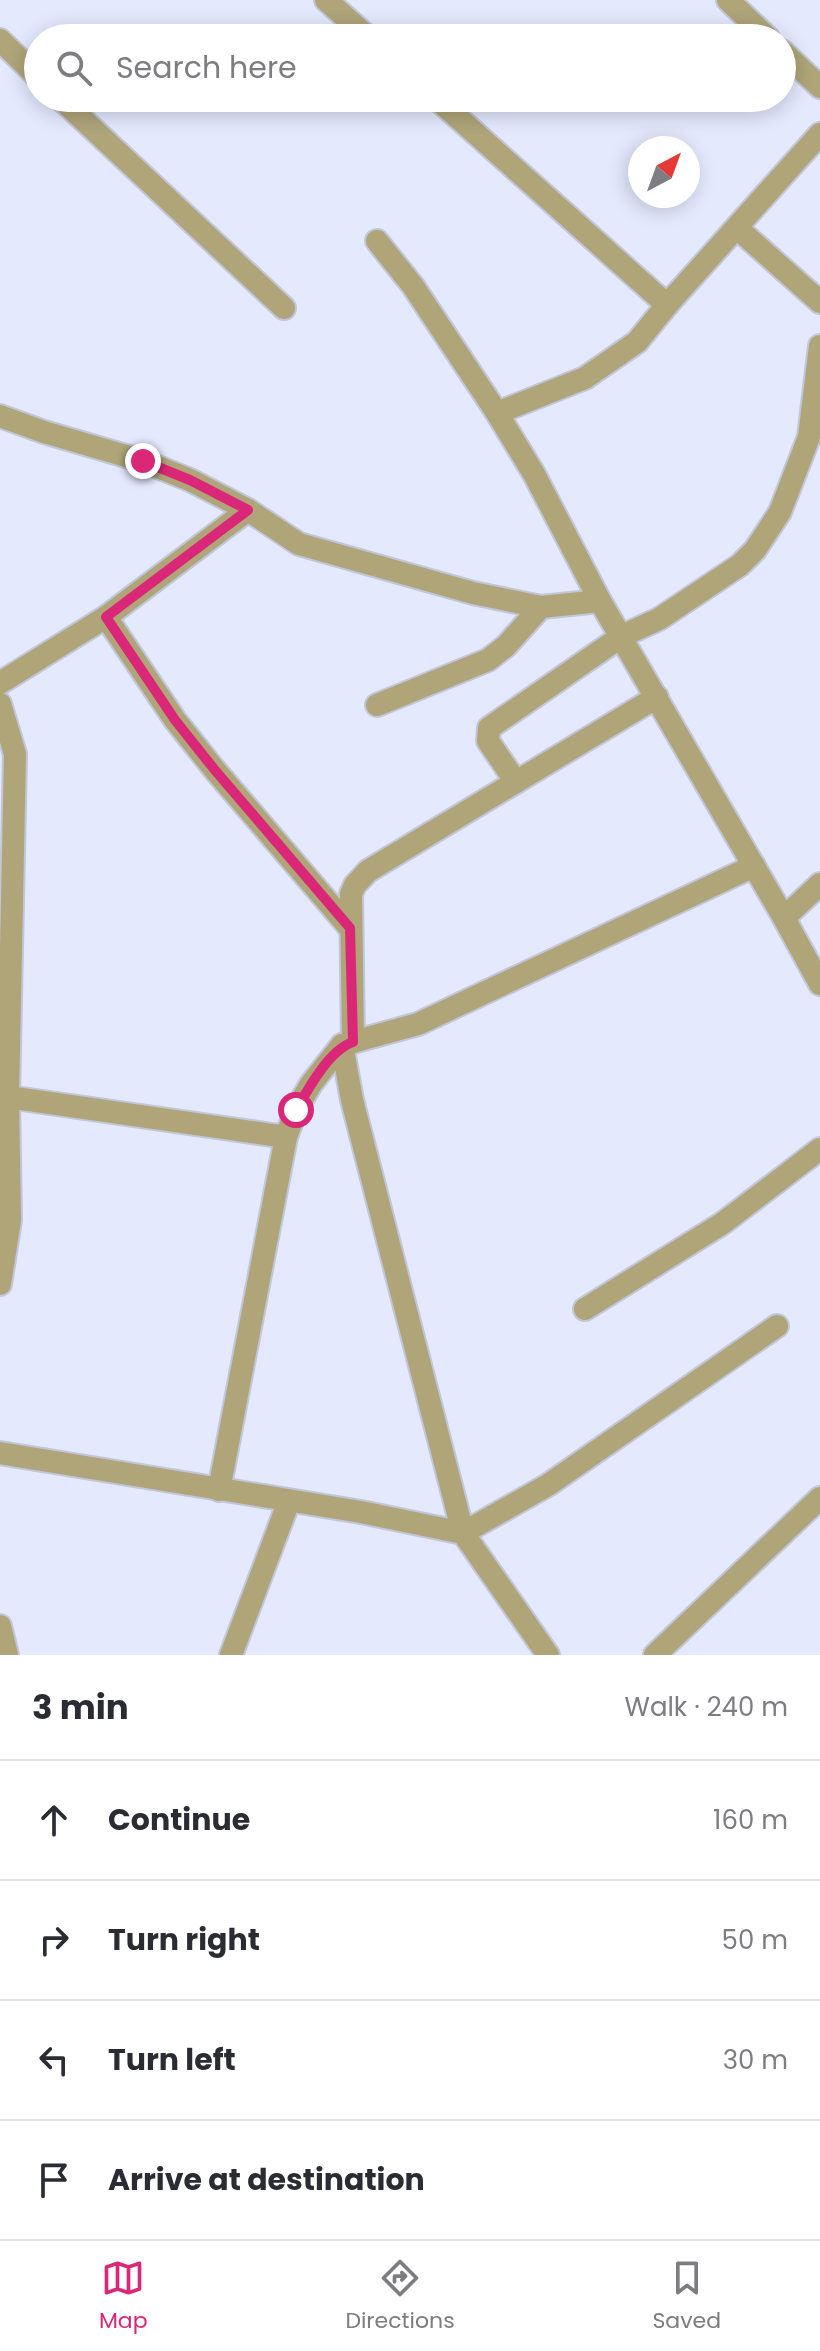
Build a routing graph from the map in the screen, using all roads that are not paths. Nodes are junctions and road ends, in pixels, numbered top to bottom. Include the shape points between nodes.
1 (326, 0) edge
2 (728, 0) edge
3 (353, 24) edge
4 (753, 24) edge
5 (0, 40) edge
6 (24, 63) edge
7 (796, 64) edge
8 (820, 87) edge
9 (75, 112) edge
10 (452, 112) edge
11 (820, 134) edge
12 (737, 228) junction
13 (377, 241) dead end
14 (820, 302) edge
15 (667, 305) junction
16 (284, 308) dead end
17 (820, 346) edge
18 (497, 413) junction
19 (0, 416) edge
20 (248, 510) junction
21 (600, 601) junction
22 (541, 607) junction
23 (106, 617) junction
24 (622, 636) junction
25 (0, 683) edge
26 (657, 697) junction
27 (0, 704) edge
28 (377, 705) dead end
29 (516, 782) junction
30 (754, 866) junction
31 (820, 884) edge
32 (784, 918) junction
33 (350, 928) junction
34 (820, 984) edge
35 (347, 1043) junction
36 (8, 1097) junction
37 (286, 1137) junction
38 (820, 1149) edge
39 (0, 1284) edge
40 (585, 1309) dead end
41 (777, 1326) dead end
42 (0, 1453) edge
43 (219, 1490) junction
44 (820, 1498) edge
45 (289, 1501) junction
46 (463, 1533) junction
47 (0, 1626) edge
48 (7, 1655) edge
49 (231, 1655) edge
50 (548, 1655) edge
51 (655, 1655) edge

1 - 3 street
2 - 4 street
5 - 6 street
7 - 8 street
9 - 16 street
10 - 15 street
11 - 12 street
12 - 14 street
12 - 15 street
13 - 18 street
15 - 18 street via 637,342 585,378
17 - 24 street via 809,437 780,512 755,550 659,619
18 - 21 street
19 - 20 street via 143,461
20 - 22 street via 299,544
20 - 23 street
21 - 22 street
21 - 24 street
22 - 28 street via 488,660
23 - 25 street
23 - 33 street via 175,720
24 - 26 street
24 - 29 street via 489,728 488,741
26 - 29 street
26 - 30 street
27 - 36 street via 15,754
29 - 33 street via 368,871 351,894
30 - 32 street
30 - 35 street via 418,1024
31 - 32 street
32 - 34 street
33 - 35 street
35 - 37 street via 311,1084
35 - 46 street via 352,1100
36 - 37 street
36 - 39 street via 10,1220
37 - 43 street
38 - 40 street via 723,1223
41 - 46 street via 548,1485
42 - 43 street
43 - 45 street
44 - 51 street
45 - 46 street
45 - 49 street
46 - 50 street
47 - 48 street

